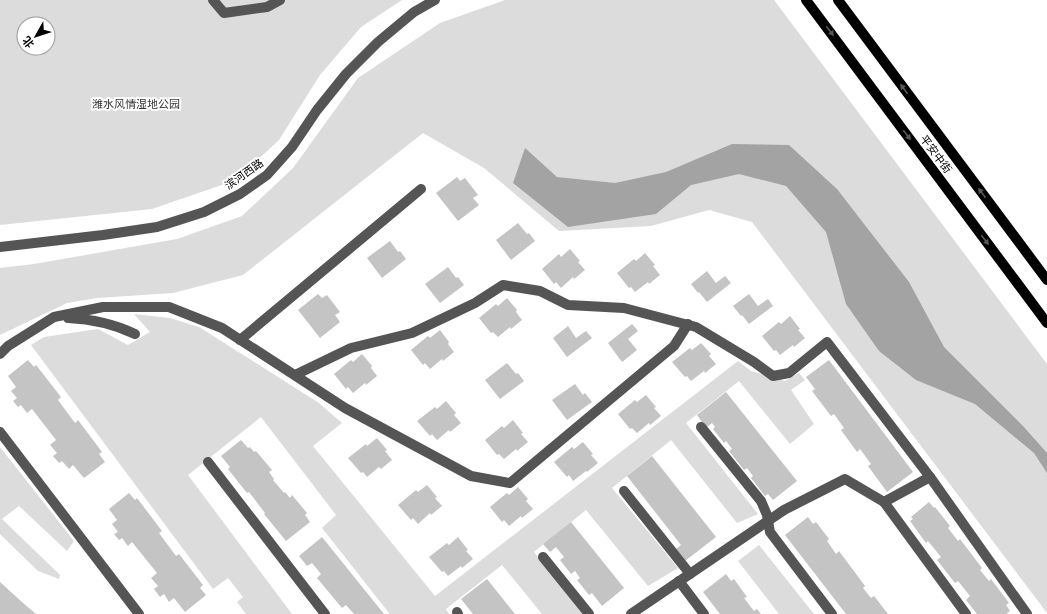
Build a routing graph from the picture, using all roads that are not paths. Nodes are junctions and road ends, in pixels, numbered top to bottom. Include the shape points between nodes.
1 (213, 0) edge
2 (280, 0) edge
3 (435, 0) edge
4 (806, 0) edge
5 (838, 0) edge
6 (421, 189) dead end
7 (0, 247) edge
8 (1047, 280) edge
9 (54, 317) junction
10 (1047, 323) edge
11 (688, 324) junction
12 (135, 334) dead end
13 (240, 340) junction
14 (0, 354) edge
15 (295, 376) junction
16 (700, 427) dead end
17 (0, 432) edge
18 (208, 462) dead end
19 (930, 477) junction
20 (624, 491) dead end
21 (884, 502) junction
22 (768, 521) junction
23 (543, 557) dead end
24 (690, 574) junction
25 (679, 582) junction
26 (139, 614) edge
27 (325, 614) edge
28 (589, 614) edge
29 (631, 614) edge
30 (704, 614) edge
31 (832, 614) edge
32 (966, 614) edge
33 (1027, 614) edge

1 - 2 street via 224,13 267,6
3 - 7 street, 滨河西路 via 414,12 378,42 351,69 317,110 292,148 267,175 240,194 204,212 157,227 103,236
4 -> 10 main road, 平安中街
8 -> 5 main road, 平安中街
6 - 13 street
9 - 12 street via 101,322
9 - 13 street via 103,306 169,307 222,328
9 - 14 street via 8,346
11 - 15 street via 624,308 568,305 540,291 502,285 475,303 412,333 351,348
11 - 15 street via 674,346 510,483 471,476 345,408
11 - 19 street via 754,362 773,376 789,373 827,342
13 - 15 street
16 - 22 street via 760,501 768,515
17 - 26 street
18 - 27 street
19 - 21 street
19 - 33 street
20 - 24 street
21 - 22 street via 845,479
21 - 32 street
22 - 24 street
22 - 31 street via 770,532
23 - 28 street
24 - 25 street
25 - 29 street
25 - 30 street

